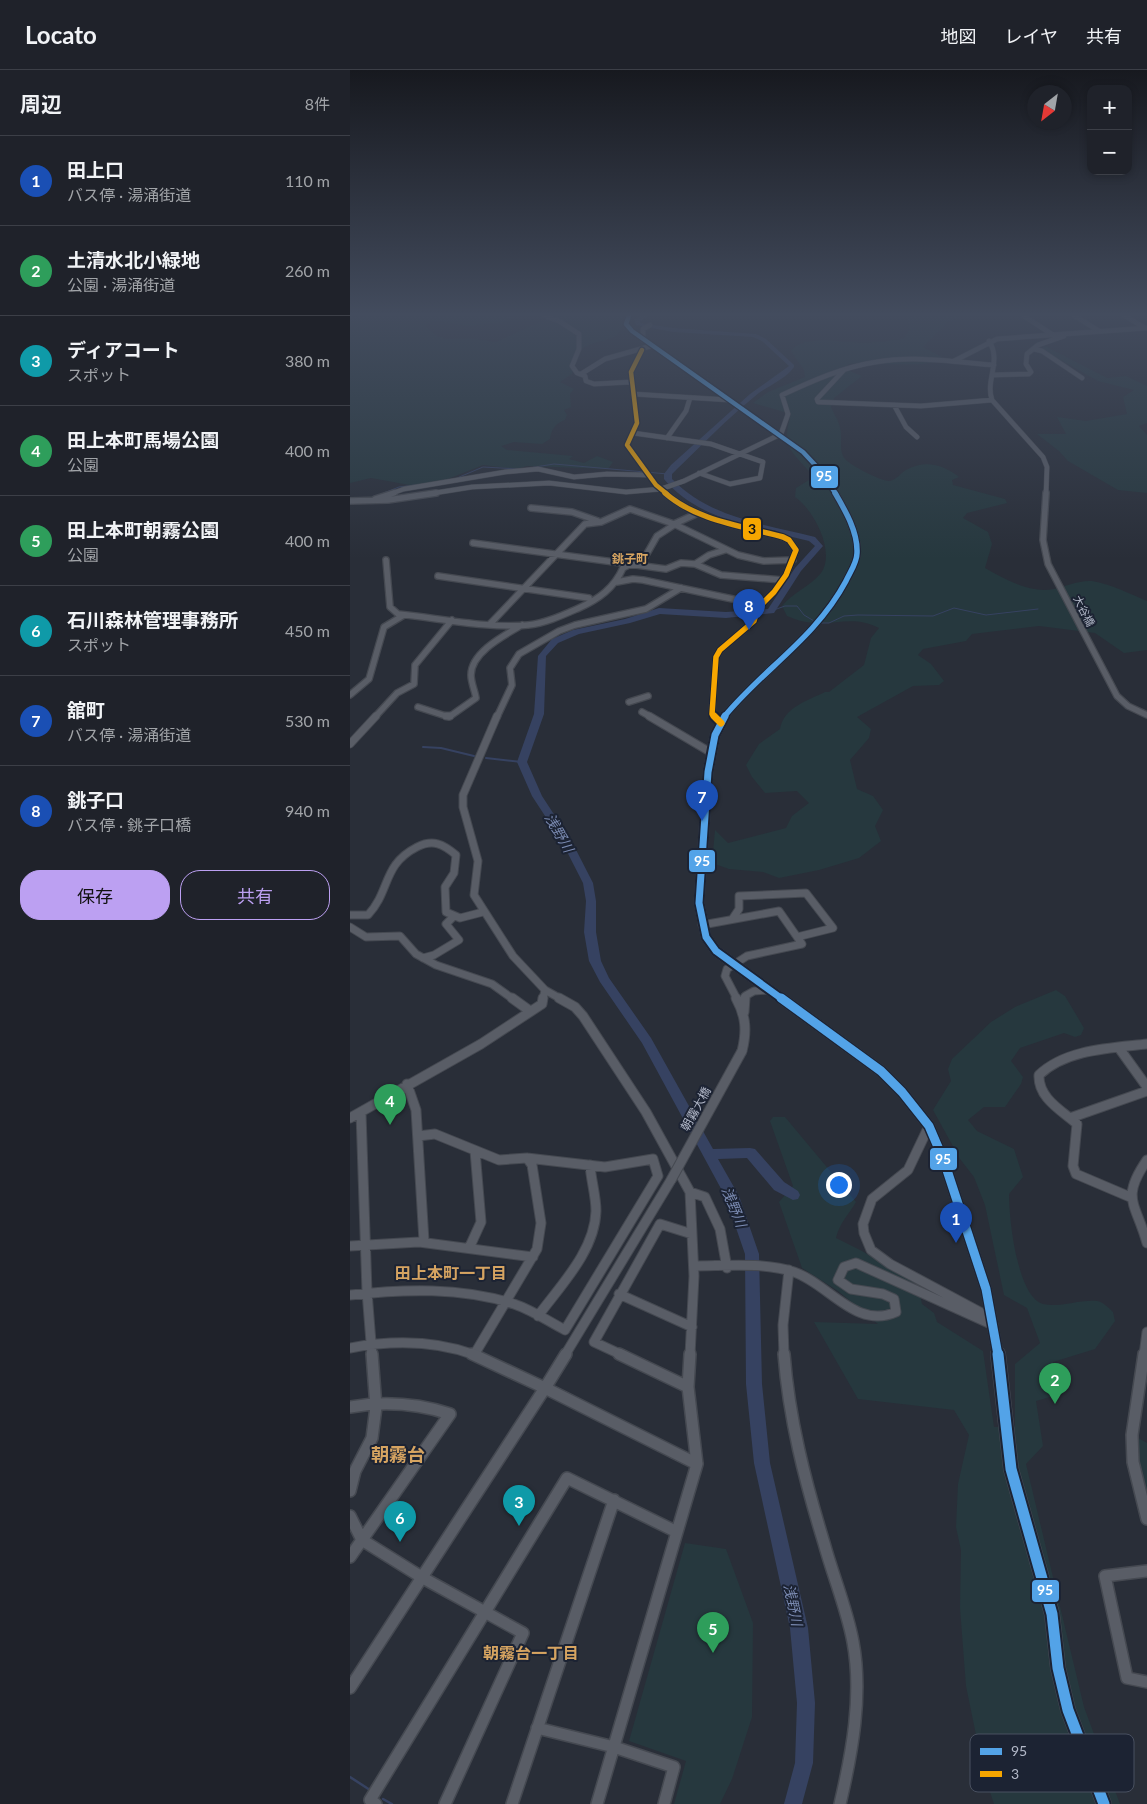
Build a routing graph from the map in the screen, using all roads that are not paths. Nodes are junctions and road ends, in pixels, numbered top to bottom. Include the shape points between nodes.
1 (635, 397) edge
2 (675, 397) edge
3 (726, 397) edge
4 (783, 397) edge
5 (819, 397) edge
6 (991, 397) edge
7 (690, 398) junction
8 (992, 400) junction
9 (733, 402) junction
10 (894, 405) junction
11 (633, 433) junction
12 (781, 434) junction
13 (918, 436) dead end
14 (666, 438) junction
15 (740, 454) junction
16 (647, 473) junction
17 (699, 474) junction
18 (574, 477) junction
19 (557, 484) junction
20 (661, 489) junction
21 (350, 501) edge
22 (368, 501) junction
23 (532, 508) dead end
24 (696, 514) junction
25 (601, 522) junction
26 (674, 525) junction
27 (473, 543) dead end
28 (725, 550) junction
29 (555, 555) junction
30 (386, 560) dead end
31 (793, 560) junction
32 (695, 564) junction
33 (630, 565) junction
34 (623, 568) junction
35 (438, 576) dead end
36 (782, 580) junction
37 (617, 582) junction
38 (523, 588) junction
39 (681, 588) junction
40 (589, 598) junction
41 (759, 606) junction
42 (404, 616) junction
43 (561, 616) junction
44 (452, 620) junction
45 (490, 624) junction
46 (522, 625) junction
47 (350, 695) edge
48 (648, 696) dead end
49 (629, 702) dead end
50 (418, 707) dead end
51 (642, 712) dead end
52 (1147, 715) edge
53 (721, 723) junction
54 (350, 744) edge
55 (710, 752) junction
56 (483, 912) junction
57 (350, 915) edge
58 (453, 917) junction
59 (733, 918) junction
60 (702, 925) junction
61 (350, 927) edge
62 (797, 937) junction
63 (423, 958) junction
64 (733, 965) junction
65 (545, 990) junction
66 (768, 990) junction
67 (530, 1012) junction
68 (744, 1012) junction
69 (1147, 1044) edge
70 (1119, 1048) junction
71 (407, 1084) junction
72 (1147, 1087) edge
73 (1147, 1091) edge
74 (361, 1113) junction
75 (350, 1118) edge
76 (1070, 1118) junction
77 (929, 1126) junction
78 (418, 1136) junction
79 (475, 1152) junction
80 (527, 1158) junction
81 (1147, 1160) edge
82 (590, 1165) junction
83 (690, 1192) junction
84 (1130, 1197) junction
85 (692, 1234) junction
86 (424, 1241) junction
87 (1147, 1243) edge
88 (368, 1244) junction
89 (350, 1246) edge
90 (470, 1246) junction
91 (533, 1257) junction
92 (694, 1266) junction
93 (728, 1268) junction
94 (784, 1270) junction
95 (368, 1292) junction
96 (619, 1294) junction
97 (350, 1295) edge
98 (507, 1302) junction
99 (538, 1316) junction
100 (992, 1322) junction
101 (692, 1327) junction
102 (1147, 1332) edge
103 (373, 1343) junction
104 (350, 1348) edge
105 (474, 1356) junction
106 (688, 1387) junction
107 (545, 1388) junction
108 (376, 1401) junction
109 (350, 1407) edge
110 (697, 1464) junction
111 (350, 1491) edge
112 (614, 1500) junction
113 (350, 1516) edge
114 (1147, 1518) edge
115 (677, 1532) junction
116 (362, 1540) junction
117 (350, 1557) edge
118 (1147, 1571) edge
119 (423, 1578) junction
120 (485, 1612) junction
121 (1147, 1682) edge
122 (350, 1688) edge
123 (536, 1728) junction
124 (1077, 1734) edge
125 (614, 1747) junction
126 (1099, 1792) edge
127 (376, 1804) edge
128 (445, 1804) edge
129 (512, 1804) edge
130 (597, 1804) edge
131 (664, 1804) edge
132 (840, 1804) edge
133 (1104, 1804) edge

1 - 11 street via 638,414
2 - 7 street
3 - 9 main road
4 - 12 street via 788,414
5 - 10 street via 818,402
6 - 8 street
7 - 9 street
7 - 14 street via 686,412
8 - 10 street via 945,405
8 - 52 street, 大谷橋 via 1045,461 1044,554 1117,696 1128,706
9 - 12 main road
10 - 13 street via 906,427
11 - 14 street
11 - 16 street via 628,439 628,448
12 - 15 street
12 - 53 main road via 820,470 850,522 857,553 851,573 822,616
14 - 15 street via 706,443
15 - 17 street
15 - 17 street via 763,462 760,478 730,484
16 - 18 street
16 - 20 street
17 - 20 street
18 - 19 street
18 - 22 street via 541,469 505,472 404,489
19 - 20 street via 626,492
19 - 22 street via 472,487
20 - 24 street
21 - 22 street
23 - 25 street via 572,512
24 - 26 street
24 - 31 street via 787,540 794,546
25 - 26 street via 630,509
25 - 29 street via 585,524
26 - 28 street
26 - 33 street via 657,536 645,556
27 - 29 street
28 - 31 street via 764,561
28 - 32 street
29 - 33 street
29 - 38 street
30 - 42 street via 390,607
31 - 36 street
32 - 33 street via 681,563 668,569
32 - 36 street via 721,575
33 - 34 street
34 - 37 street
34 - 40 street
35 - 38 street
36 - 41 street
37 - 39 street via 638,579
37 - 43 street via 603,595
38 - 40 street
38 - 45 street
39 - 41 street
39 - 56 street via 646,609 559,631 519,654 512,662 512,685 463,795 463,807 478,861 474,895
40 - 43 street
41 - 53 street via 756,617 716,657 712,714
42 - 44 street
42 - 47 street via 384,627 370,679
43 - 46 street via 542,623
44 - 45 street
44 - 54 street via 415,665 414,684 398,693
45 - 46 street
46 - 50 street via 497,640 473,667 471,674 476,698 449,716
48 - 49 street
51 - 55 street
53 - 55 main road
55 - 60 main road via 700,891
56 - 58 street via 466,918
56 - 65 street via 513,956
57 - 58 street via 368,915 376,908 392,868 400,858 422,844 439,842 456,855 454,873 445,887 444,904 446,912
58 - 63 street via 446,924 459,940
59 - 60 street
59 - 62 street via 779,911
59 - 62 street via 739,909 739,896 806,893 832,928
60 - 64 main road via 716,951
61 - 63 street via 356,935 366,938 400,936
62 - 64 street via 802,944 747,956
63 - 67 street via 492,984
64 - 66 main road
64 - 68 street via 725,976
65 - 67 street via 542,1004
65 - 83 street via 575,1007 583,1016 646,1112
66 - 68 street via 754,991 745,996
66 - 77 main road via 881,1071
67 - 71 street via 481,1044
68 - 107 street, 朝霧大橋, bridge via 746,1033 742,1051 671,1180
69 - 70 street
70 - 72 street
70 - 76 street via 1048,1065 1039,1077 1038,1083 1043,1091
71 - 74 street
71 - 78 street via 416,1110
73 - 76 street
74 - 75 street
74 - 88 street
76 - 84 street via 1078,1131 1073,1166 1076,1174
77 - 100 main road via 944,1161 986,1289
77 - 100 street via 908,1170 872,1199 863,1224 864,1233 871,1250 890,1264
78 - 79 street via 435,1134
78 - 86 street
79 - 80 street via 499,1160
79 - 90 street via 481,1222
80 - 82 street
80 - 91 street via 532,1166 541,1223
81 - 84 street via 1130,1189
82 - 99 street via 596,1211 593,1229 577,1261
82 - 99 street via 605,1167 654,1159 658,1176 565,1330
83 - 85 street
83 - 93 street via 705,1196 720,1229
84 - 87 street
85 - 92 street
85 - 96 street via 660,1224
86 - 88 street
86 - 90 street
88 - 89 street
88 - 95 street
90 - 91 street
91 - 98 street
92 - 93 street
92 - 101 street
93 - 94 street
94 - 100 street via 824,1288 864,1315 890,1316 896,1312 894,1299 852,1289 838,1280 840,1270 847,1264 863,1265 880,1276
94 - 132 street via 783,1341 796,1441 853,1642 857,1672 856,1725
95 - 97 street
95 - 98 street via 391,1289 457,1293
95 - 103 street
96 - 101 street
96 - 106 street via 594,1342
98 - 99 street
98 - 105 street
100 - 124 main road via 1002,1375 1011,1469 1052,1614 1058,1668
101 - 106 street
102 - 114 street via 1132,1435 1134,1462
103 - 104 street
103 - 105 street via 449,1347
103 - 108 street
105 - 107 street
106 - 110 street
107 - 110 street
107 - 119 street, 朝霧大橋
108 - 109 street
108 - 111 street via 372,1438
108 - 116 street via 424,1406 450,1414
110 - 115 street
112 - 115 street
112 - 120 street via 567,1478
112 - 123 street
113 - 116 street
115 - 125 street
116 - 117 street
116 - 119 street
118 - 121 street via 1105,1576 1127,1678
119 - 120 street
119 - 122 street, 朝霧大橋
120 - 127 street via 370,1800
120 - 128 street via 523,1633
123 - 125 street
123 - 129 street
125 - 130 street
125 - 131 street via 674,1767
126 - 133 main road

